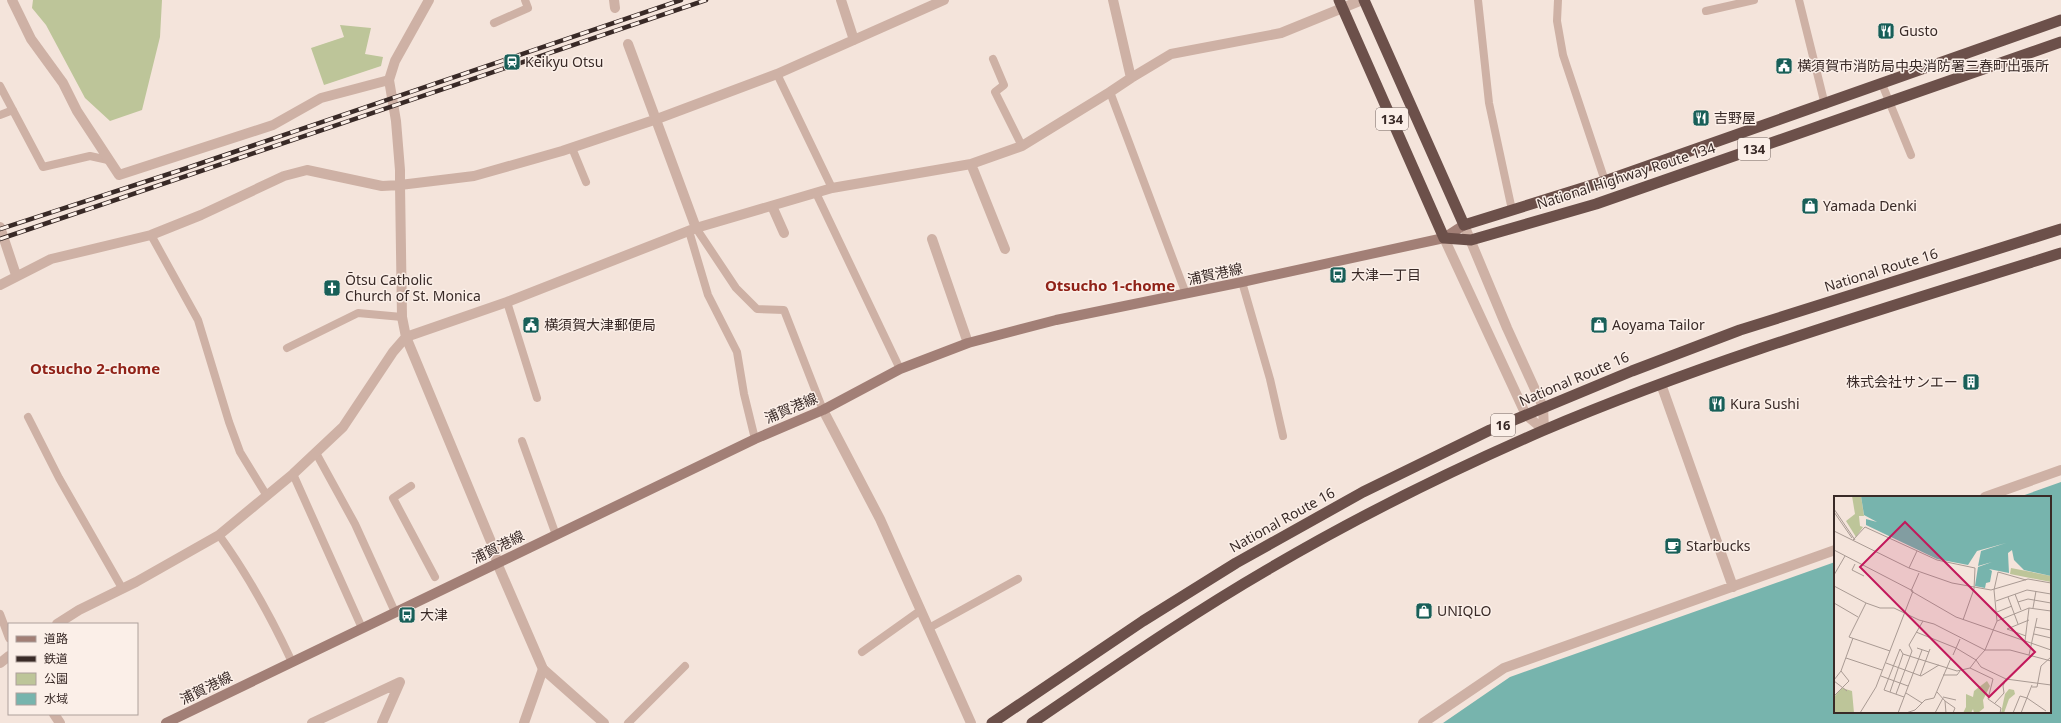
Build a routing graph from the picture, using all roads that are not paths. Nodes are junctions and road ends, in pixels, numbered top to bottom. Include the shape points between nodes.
1 (12, 0) edge
2 (429, 0) edge
3 (525, 0) edge
4 (841, 0) edge
5 (944, 0) edge
6 (1113, 0) edge
7 (1363, 0) edge
8 (1478, 0) edge
9 (1558, 0) edge
10 (1754, 0) edge
11 (1799, 0) edge
12 (1341, 3) edge
13 (1706, 11) dead end
14 (2061, 20) edge
15 (494, 23) dead end
16 (854, 40) junction
17 (2061, 42) edge
18 (628, 44) dead end
19 (993, 59) dead end
20 (777, 74) junction
21 (1131, 78) junction
22 (389, 80) junction
23 (1882, 84) junction
24 (0, 86) edge
25 (1110, 92) junction
26 (1890, 102) junction
27 (1825, 105) junction
28 (13, 110) junction
29 (0, 115) edge
30 (657, 120) junction
31 (1022, 146) junction
32 (572, 148) junction
33 (1911, 155) dead end
34 (108, 160) junction
35 (971, 164) junction
36 (1605, 181) junction
37 (586, 182) dead end
38 (400, 185) junction
39 (832, 188) junction
40 (816, 193) junction
41 (772, 206) junction
42 (1512, 210) junction
43 (1464, 225) junction
44 (0, 227) edge
45 (2061, 229) edge
46 (692, 230) junction
47 (784, 233) dead end
48 (151, 235) junction
49 (1444, 238) junction
50 (932, 240) dead end
51 (1471, 240) junction
52 (1005, 249) dead end
53 (2061, 253) edge
54 (16, 275) junction
55 (1242, 282) junction
56 (0, 285) edge
57 (1186, 294) junction
58 (507, 302) junction
59 (402, 317) junction
60 (406, 338) junction
61 (968, 343) junction
62 (287, 348) dead end
63 (900, 369) junction
64 (1661, 384) junction
65 (536, 398) dead end
66 (1543, 407) junction
67 (823, 410) junction
68 (1526, 415) junction
69 (28, 418) dead end
70 (1544, 430) junction
71 (1283, 436) dead end
72 (755, 439) junction
73 (522, 441) dead end
74 (316, 453) junction
75 (2061, 470) edge
76 (293, 474) junction
77 (411, 486) dead end
78 (267, 496) junction
79 (1988, 496) edge
80 (219, 534) junction
81 (556, 535) junction
82 (1834, 550) edge
83 (497, 563) junction
84 (435, 577) dead end
85 (1018, 579) dead end
86 (1733, 587) junction
87 (122, 588) junction
88 (921, 610) junction
89 (394, 612) junction
90 (0, 614) edge
91 (59, 623) edge
92 (362, 628) junction
93 (929, 628) junction
94 (8, 635) edge
95 (862, 652) dead end
96 (8, 657) edge
97 (292, 662) junction
98 (0, 663) edge
99 (685, 666) dead end
100 (543, 669) junction
101 (166, 723) edge
102 (312, 723) edge
103 (382, 723) edge
104 (524, 723) edge
105 (604, 723) edge
106 (628, 723) edge
107 (971, 723) edge
108 (992, 723) edge
109 (1032, 723) edge
110 (1423, 723) edge

1 - 34 street via 31,39 63,84
2 - 22 street via 396,60
3 - 15 lane via 528,8
4 - 16 street
5 - 16 street
6 - 21 street
7 - 12 street
7 - 43 highway, 134
8 - 42 lane via 1489,103
9 - 36 lane via 1557,21 1563,56
10 - 13 lane
11 - 27 lane
12 - 21 street via 1280,33 1171,54
12 - 49 highway, 134
14 - 23 highway, National Highway Route 134 / 134
16 - 20 street
17 - 26 highway, National Highway Route 134 / 134
18 - 30 street
19 - 31 lane via 1004,85 995,92
20 - 30 street
20 - 39 lane
21 - 25 street
22 - 34 street via 321,98 273,125 119,176
22 - 38 street via 396,121
23 - 26 lane
23 - 27 highway, National Highway Route 134 / 134
24 - 28 lane
25 - 31 street
25 - 57 lane
26 - 33 lane
26 - 51 highway, National Highway Route 134 / 134 via 1596,204
27 - 36 highway, National Highway Route 134 / 134
28 - 29 lane
28 - 34 lane via 43,167 90,156
30 - 32 street
30 - 46 street
31 - 35 street
32 - 37 lane
32 - 38 street via 474,176
35 - 39 street
35 - 52 street
36 - 42 highway, National Highway Route 134 / 134
38 - 48 street via 382,186 307,170 284,176
38 - 59 street
39 - 40 street
40 - 41 street
40 - 63 lane
41 - 46 street
41 - 47 street
42 - 43 highway, National Highway Route 134 / 134
43 - 49 main road, 浦賀港線
43 - 51 street
44 - 54 street
45 - 66 highway, National Route 16 / 16 via 1740,330
46 - 58 street
46 - 67 lane via 736,288 757,309 784,310
46 - 72 lane via 708,295 737,352
48 - 54 street via 51,259
48 - 78 lane via 198,320 240,452
49 - 51 highway, National Highway Route 134 / 134
49 - 55 main road, 浦賀港線
49 - 68 street
50 - 61 street
51 - 66 street via 1506,328
53 - 64 highway, 16 via 1767,345
54 - 56 street
55 - 57 main road, 浦賀港線
55 - 71 lane
57 - 61 main road, 浦賀港線 via 1056,320
58 - 60 street
58 - 65 lane
59 - 60 street
59 - 62 lane via 358,313
60 - 74 street via 393,352 343,427
60 - 83 street via 494,549
61 - 63 main road, 浦賀港線
63 - 67 main road, 浦賀港線
64 - 70 highway, 16
64 - 86 street
66 - 68 highway, National Route 16 / 16
66 - 70 street
67 - 72 main road, 浦賀港線
67 - 88 street via 877,513
68 - 70 street
68 - 108 highway, National Route 16 / 16 via 1393,477 1275,540 1143,621
69 - 87 lane
70 - 109 highway, 16 via 1409,494 1274,566 1174,627
72 - 81 main road, 浦賀港線
73 - 81 lane
74 - 76 street
74 - 89 lane via 355,524
75 - 79 street
76 - 78 street
76 - 92 lane
77 - 84 lane via 393,498
78 - 80 street
80 - 87 street
80 - 97 lane via 240,564
81 - 83 main road, 浦賀港線
82 - 86 street
83 - 89 main road, 浦賀港線
83 - 100 street
85 - 93 lane
86 - 110 street via 1504,668
87 - 91 street
88 - 93 street
88 - 95 lane
89 - 92 main road, 浦賀港線
90 - 94 lane
92 - 97 main road, 浦賀港線
93 - 107 street
96 - 98 street
97 - 101 main road, 浦賀港線
99 - 106 lane
100 - 104 street
100 - 105 street
102 - 103 street via 400,682

